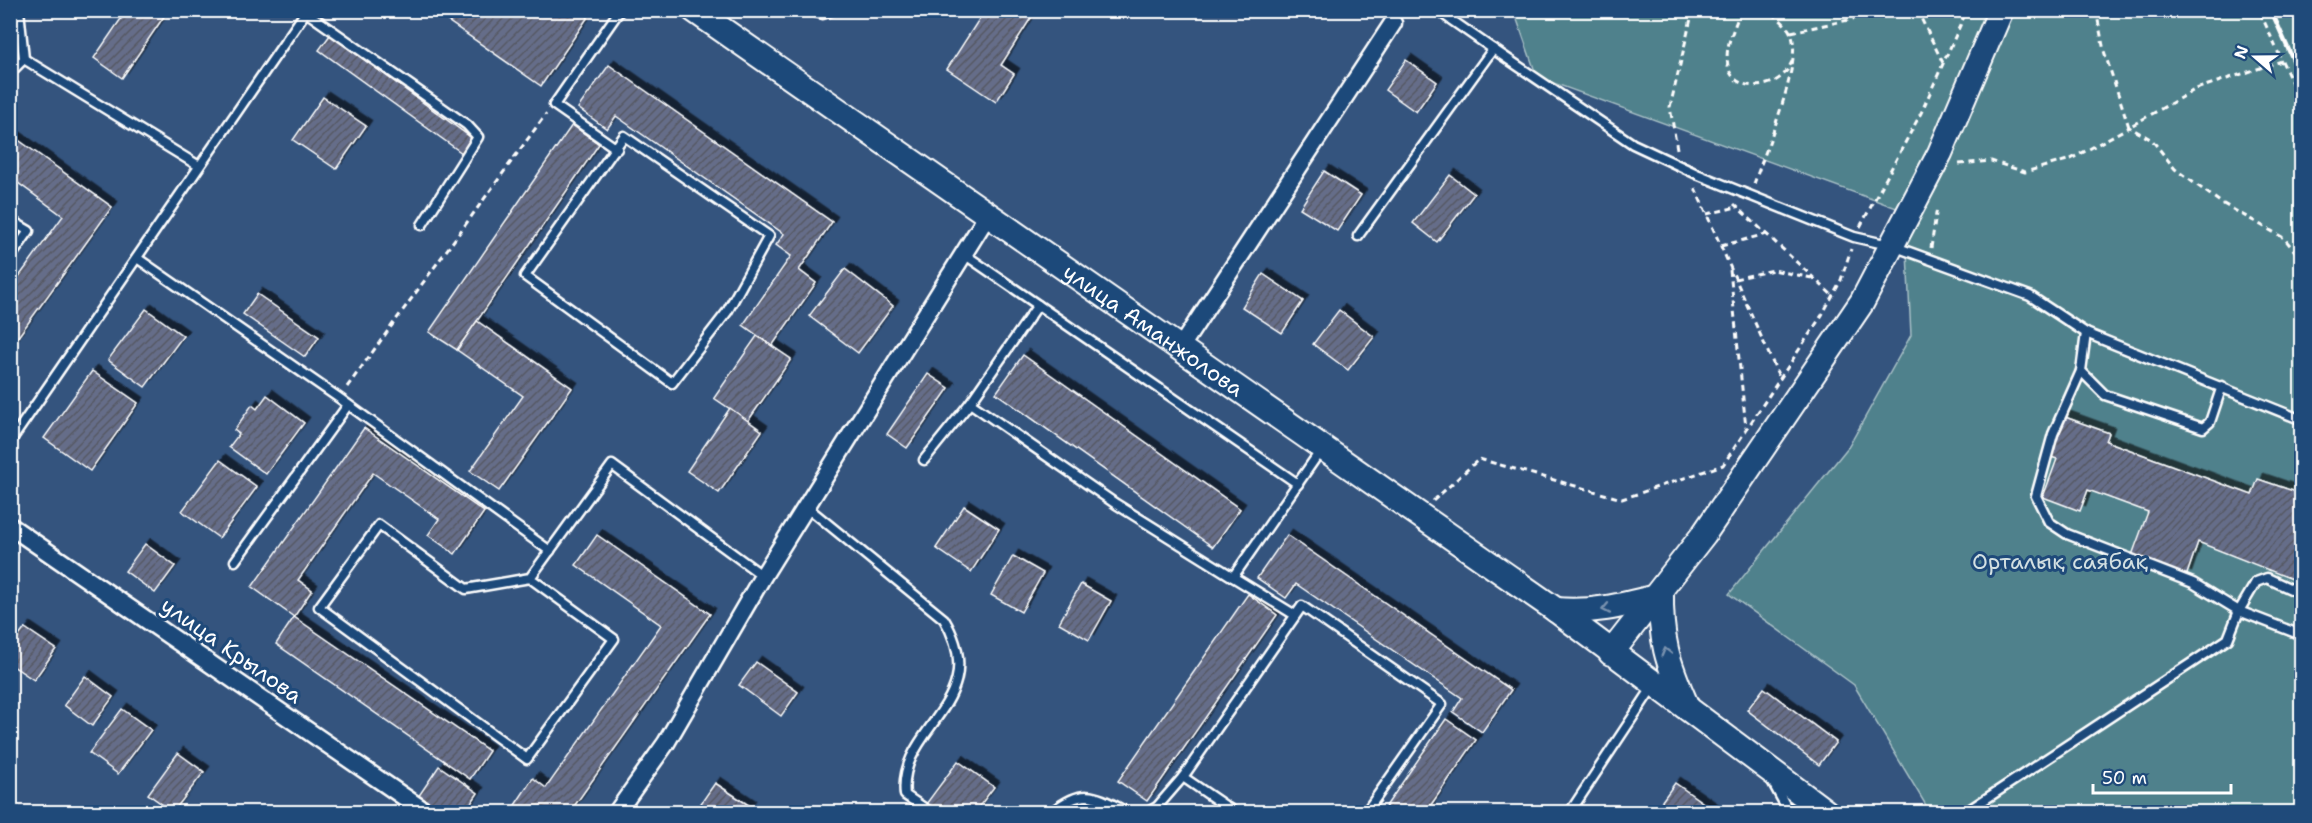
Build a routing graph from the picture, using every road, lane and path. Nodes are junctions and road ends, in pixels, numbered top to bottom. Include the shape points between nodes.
1 (19, 10) edge
2 (606, 10) edge
3 (694, 10) edge
4 (807, 10) edge
5 (834, 10) edge
6 (1437, 10) edge
7 (1693, 10) edge
8 (1740, 10) edge
9 (1769, 10) edge
10 (1870, 10) edge
11 (1917, 10) edge
12 (2001, 10) edge
13 (2096, 10) edge
14 (2259, 10) edge
15 (307, 11) edge
16 (618, 14) edge
17 (1393, 23) dead end
18 (1791, 32) junction
19 (1493, 49) junction
20 (1794, 58) junction
21 (24, 59) junction
22 (2282, 61) junction
23 (1943, 63) dead end
24 (10, 73) edge
25 (554, 105) junction
26 (2301, 105) edge
27 (2128, 127) junction
28 (616, 149) junction
29 (1953, 164) dead end
30 (199, 166) junction
31 (1686, 169) junction
32 (1750, 194) junction
33 (1730, 200) dead end
34 (1939, 200) dead end
35 (1737, 207) junction
36 (989, 213) junction
37 (1707, 214) junction
38 (10, 220) edge
39 (422, 225) dead end
40 (1766, 234) junction
41 (1358, 236) dead end
42 (1720, 246) junction
43 (1893, 246) junction
44 (964, 254) junction
45 (10, 258) edge
46 (137, 258) junction
47 (1929, 258) junction
48 (2301, 260) edge
49 (1730, 267) junction
50 (1814, 278) junction
51 (1735, 279) junction
52 (1833, 296) dead end
53 (1038, 305) junction
54 (2086, 333) junction
55 (1180, 348) junction
56 (2081, 371) junction
57 (1780, 380) dead end
58 (2222, 386) junction
59 (339, 398) junction
60 (970, 403) junction
61 (348, 405) junction
62 (2301, 420) edge
63 (1747, 430) dead end
64 (10, 442) edge
65 (1323, 447) junction
66 (924, 460) dead end
67 (1723, 465) dead end
68 (1298, 484) junction
69 (807, 507) junction
70 (1417, 515) junction
71 (10, 526) edge
72 (550, 551) junction
73 (235, 561) dead end
74 (763, 576) junction
75 (1233, 577) junction
76 (530, 578) junction
77 (1658, 593) junction
78 (2301, 594) edge
79 (1556, 610) junction
80 (2239, 611) junction
81 (1295, 615) junction
82 (2301, 629) edge
83 (1611, 653) junction
84 (1654, 685) junction
85 (1687, 707) junction
86 (1762, 762) junction
87 (1183, 777) junction
88 (426, 813) edge
89 (617, 813) edge
90 (930, 813) edge
91 (1052, 813) edge
92 (1127, 813) edge
93 (1148, 813) edge
94 (1234, 813) edge
95 (1366, 813) edge
96 (1570, 813) edge
97 (1789, 813) edge
98 (1826, 813) edge
99 (1966, 813) edge

1 - 21 lane
2 - 16 lane
3 - 36 main road, улица Аманжолова
4 - 5 lane via 823,14
6 - 19 lane
7 - 31 path via 1670,107 1677,148
8 - 20 path via 1727,54 1729,69 1738,81 1754,87 1770,84 1783,75
9 - 18 path
10 - 18 path via 1853,19
11 - 23 path
12 - 43 main road via 1940,153
13 - 27 path via 2104,51
14 - 22 path
15 - 30 lane
15 - 39 lane via 468,125 478,137
16 - 25 lane
17 - 55 street
18 - 20 path
19 - 31 lane via 1633,144
19 - 41 lane
20 - 32 path
21 - 24 lane
21 - 30 lane
22 - 26 path
22 - 27 path via 2196,89
25 - 28 lane
25 - 59 path
27 - 29 path via 2071,159 2025,172 1991,161
27 - 48 path via 2152,140 2175,169 2220,202 2284,238
28 - 28 lane via 624,136 769,236 727,312 672,383 525,276
30 - 46 lane
31 - 32 lane
31 - 37 path
32 - 43 lane via 1854,237
33 - 35 path
34 - 47 path
35 - 37 path
35 - 40 path
36 - 44 street
36 - 55 main road, улица Аманжолова
37 - 42 path
38 - 45 lane via 29,231
40 - 42 path
40 - 50 path
42 - 49 path
43 - 47 lane
43 - 77 main road via 1815,374 1704,534
44 - 53 lane
44 - 69 street
46 - 59 lane
46 - 64 lane
47 - 54 lane via 2030,296
49 - 51 path
49 - 63 path
50 - 51 path via 1773,270
50 - 52 path
51 - 57 path
53 - 60 lane
53 - 68 lane
54 - 56 lane
54 - 58 lane
55 - 65 main road, улица Аманжолова
56 - 58 lane via 2105,395 2203,428 2210,422
56 - 80 lane via 2053,434 2036,496 2049,522 2067,534 2193,583
58 - 62 lane
59 - 61 lane
60 - 66 lane
60 - 75 lane via 1116,504
61 - 72 lane
61 - 73 lane
65 - 68 lane
65 - 70 main road, улица Аманжолова
67 - 70 path via 1622,499 1479,459
68 - 75 lane
69 - 74 street
69 - 90 lane via 944,619 957,639 959,678 903,779 905,795
70 - 79 main road, улица Аманжолова
71 - 88 street, улица Крылова
72 - 74 lane via 612,465
72 - 76 lane
74 - 89 street via 666,743
75 - 81 lane
76 - 76 lane via 614,639 526,759 319,607 379,525 466,589
77 -> 79 main road via 1606,610
77 - 83 main road
85 -> 77 main road via 1671,672 1660,628
78 - 80 lane via 2266,578 2256,582
79 - 83 main road, улица Аманжолова
80 - 82 lane via 2296,633
80 - 99 lane via 2228,639
81 - 87 lane
81 - 95 lane via 1302,606 1442,704
83 - 84 main road, улица Аманжолова
84 - 85 main road
84 - 96 lane
85 - 86 main road
86 - 97 lane
86 - 98 main road
87 - 93 lane
87 - 94 lane
91 - 92 lane via 1078,795 1094,795

